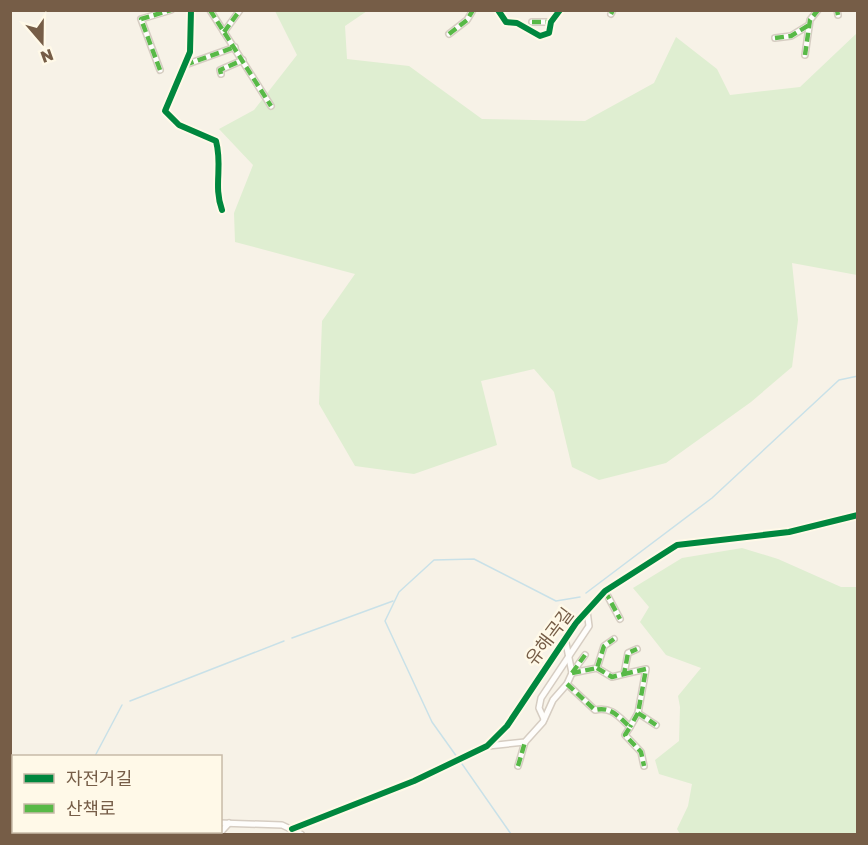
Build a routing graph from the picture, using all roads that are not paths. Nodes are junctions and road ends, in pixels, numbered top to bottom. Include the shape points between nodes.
1 (171, 10) edge
2 (191, 10) edge
3 (210, 10) edge
4 (240, 10) edge
5 (473, 10) edge
6 (498, 10) edge
7 (560, 10) edge
8 (818, 10) edge
9 (532, 22) dead end
10 (551, 22) junction
11 (809, 25) junction
12 (224, 32) junction
13 (450, 34) dead end
14 (775, 38) dead end
15 (235, 47) junction
16 (805, 55) dead end
17 (243, 60) junction
18 (185, 65) junction
19 (160, 70) dead end
20 (221, 74) dead end
21 (271, 106) dead end
22 (222, 210) dead end
23 (858, 515) edge
24 (606, 591) junction
25 (587, 610) junction
26 (620, 619) dead end
27 (566, 638) junction
28 (614, 639) dead end
29 (637, 649) dead end
30 (567, 655) junction
31 (585, 656) dead end
32 (597, 668) junction
33 (572, 673) junction
34 (624, 674) junction
35 (567, 684) junction
36 (638, 713) junction
37 (544, 719) junction
38 (656, 725) dead end
39 (630, 727) junction
40 (525, 742) junction
41 (487, 746) junction
42 (518, 766) dead end
43 (644, 766) dead end
44 (222, 823) edge
45 (229, 823) junction
46 (222, 831) edge
47 (295, 833) edge

1 - 19 street via 141,19
2 - 18 street
3 - 12 street
4 - 12 street
5 - 13 street
6 - 10 street via 506,22 517,23 535,35 549,33
7 - 10 street
8 - 11 street
9 - 10 street
11 - 14 street via 791,36
11 - 16 street
12 - 15 street
15 - 17 street
15 - 18 street
17 - 20 street via 220,70
17 - 21 street
18 - 22 street via 165,111 179,125 216,141 221,166 217,193
23 - 24 street, 유해곡길 via 789,532 677,545
24 - 25 street, 유해곡길
24 - 26 street
25 - 27 street, 유해곡길
25 - 30 street via 589,626
27 - 30 street
27 - 41 street, 유해곡길 via 507,726
28 - 32 street via 604,646
29 - 34 street via 628,653
30 - 33 street
30 - 37 street via 541,698 539,708
31 - 33 street
32 - 33 street
32 - 34 street via 612,677
33 - 35 street
34 - 36 street via 646,669
35 - 37 street
35 - 39 street via 595,710 614,712
36 - 38 street
36 - 39 street
37 - 40 street
39 - 43 street via 626,735 642,752
40 - 41 street
40 - 42 street
41 - 47 street, 유해곡길
44 - 45 street
45 - 46 street
45 - 47 street via 268,824

